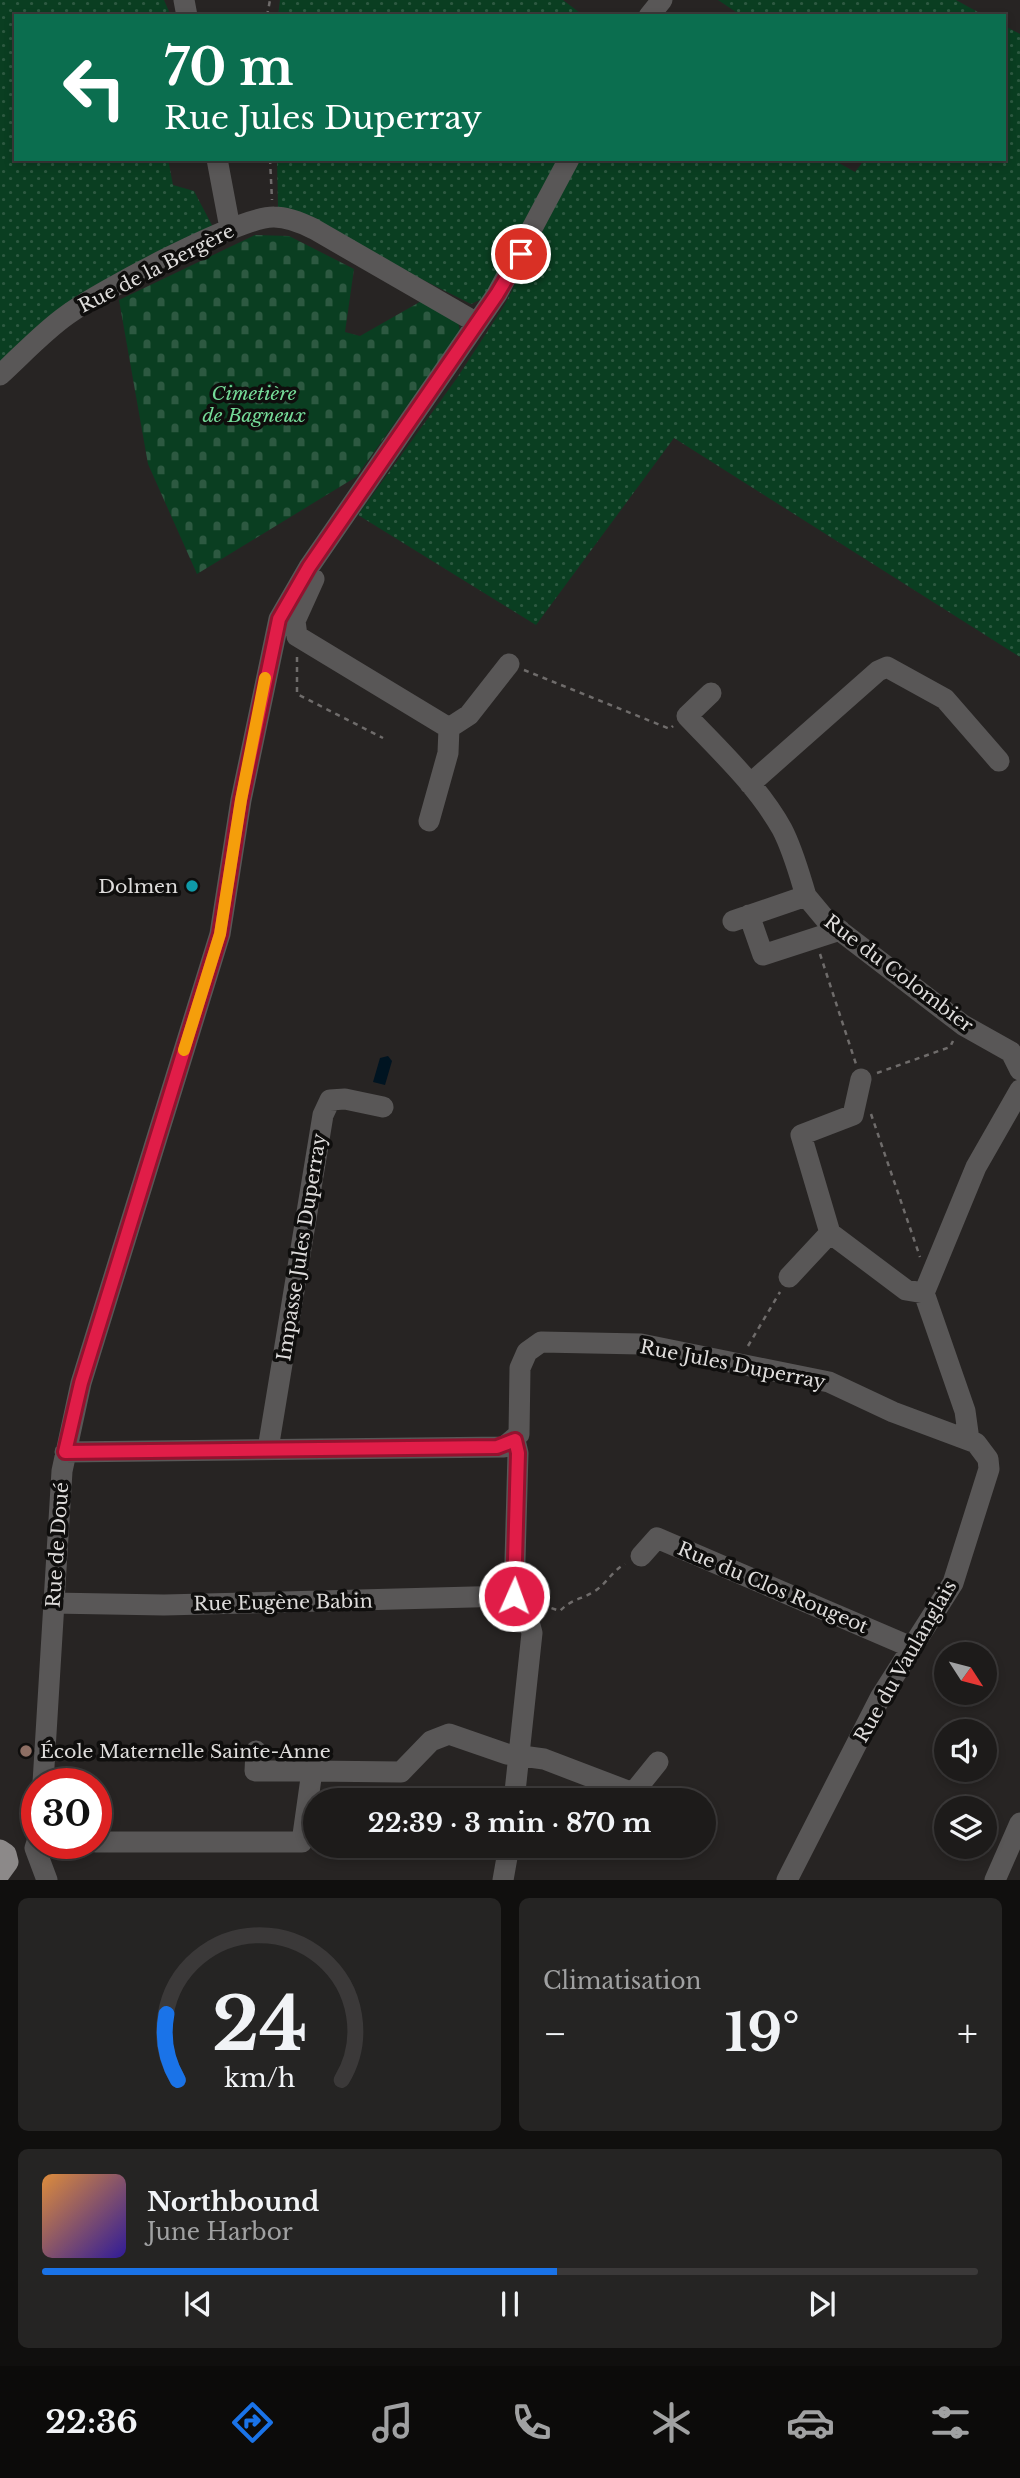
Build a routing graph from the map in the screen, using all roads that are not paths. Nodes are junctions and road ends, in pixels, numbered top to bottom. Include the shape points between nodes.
1 (662, 0) edge
2 (651, 14) edge
3 (216, 161) edge
4 (568, 161) edge
5 (230, 228) junction
6 (477, 323) junction
7 (0, 376) edge
8 (309, 567) junction
9 (509, 664) road end
10 (710, 693) dead end
11 (449, 728) junction
12 (999, 761) dead end
13 (750, 784) junction
14 (429, 821) dead end
15 (806, 896) junction
16 (840, 930) junction
17 (1020, 1070) edge
18 (861, 1079) road end
19 (1020, 1090) edge
20 (383, 1107) dead end
21 (830, 1233) junction
22 (789, 1277) road end
23 (924, 1293) junction
24 (515, 1440) junction
25 (969, 1440) junction
26 (268, 1449) junction
27 (65, 1452) junction
28 (641, 1556) road end
29 (514, 1596) junction
30 (52, 1602) junction
31 (911, 1647) junction
32 (256, 1751) dead end
33 (519, 1755) junction
34 (658, 1762) dead end
35 (44, 1768) edge
36 (313, 1771) junction
37 (515, 1788) edge
38 (1020, 1823) edge
39 (112, 1842) edge
40 (21, 1852) edge
41 (507, 1858) edge
42 (42, 1859) edge
43 (3, 1860) edge
44 (47, 1880) edge
45 (503, 1880) edge
46 (787, 1880) edge
47 (995, 1880) edge

1 - 2 street
3 - 5 street
4 - 6 street, Rue de Doué via 513,268
5 - 6 street, Rue de la Bergère via 273,217 314,229
5 - 7 street, Rue de la Bergère via 68,314
6 - 8 street, Rue de Doué
8 - 11 street via 314,578 296,621 297,636
8 - 27 street, Rue de Doué via 289,599 273,641 220,934 81,1383
9 - 11 street via 468,715
10 - 13 street via 687,716
11 - 14 street via 448,753
12 - 13 street via 945,699 887,667
13 - 15 street via 782,829
15 - 16 street, Rue du Colombier
15 - 16 street via 741,918 763,955
16 - 17 street, Rue du Colombier via 963,1025 1011,1052
18 - 21 street via 853,1115 801,1135
19 - 23 street via 976,1167
20 - 26 street, Impasse Jules Duperray via 330,1100 323,1115
21 - 22 street
21 - 23 street via 906,1290
23 - 25 street via 965,1411
24 - 25 street, Rue Jules Duperray via 520,1427 520,1368 527,1352 541,1342 641,1344 829,1382
24 - 26 street via 497,1447
24 - 29 street
25 - 31 street, Rue du Vaulanglais via 983,1450 989,1469 953,1583
26 - 27 street
27 - 30 street, Rue de Doué
28 - 31 street, Rue du Clos Rougeot via 657,1538
29 - 30 street, Rue Eugène Babin via 164,1605
29 - 33 street via 532,1633
30 - 35 street, Rue de Doué
31 - 46 street, Rue du Vaulanglais
32 - 36 street via 255,1770
33 - 34 street via 544,1759 633,1793
33 - 36 street via 449,1734 431,1741 401,1772
33 - 37 street
36 - 39 street via 302,1842
38 - 47 street
40 - 43 street
41 - 45 street
42 - 44 street

